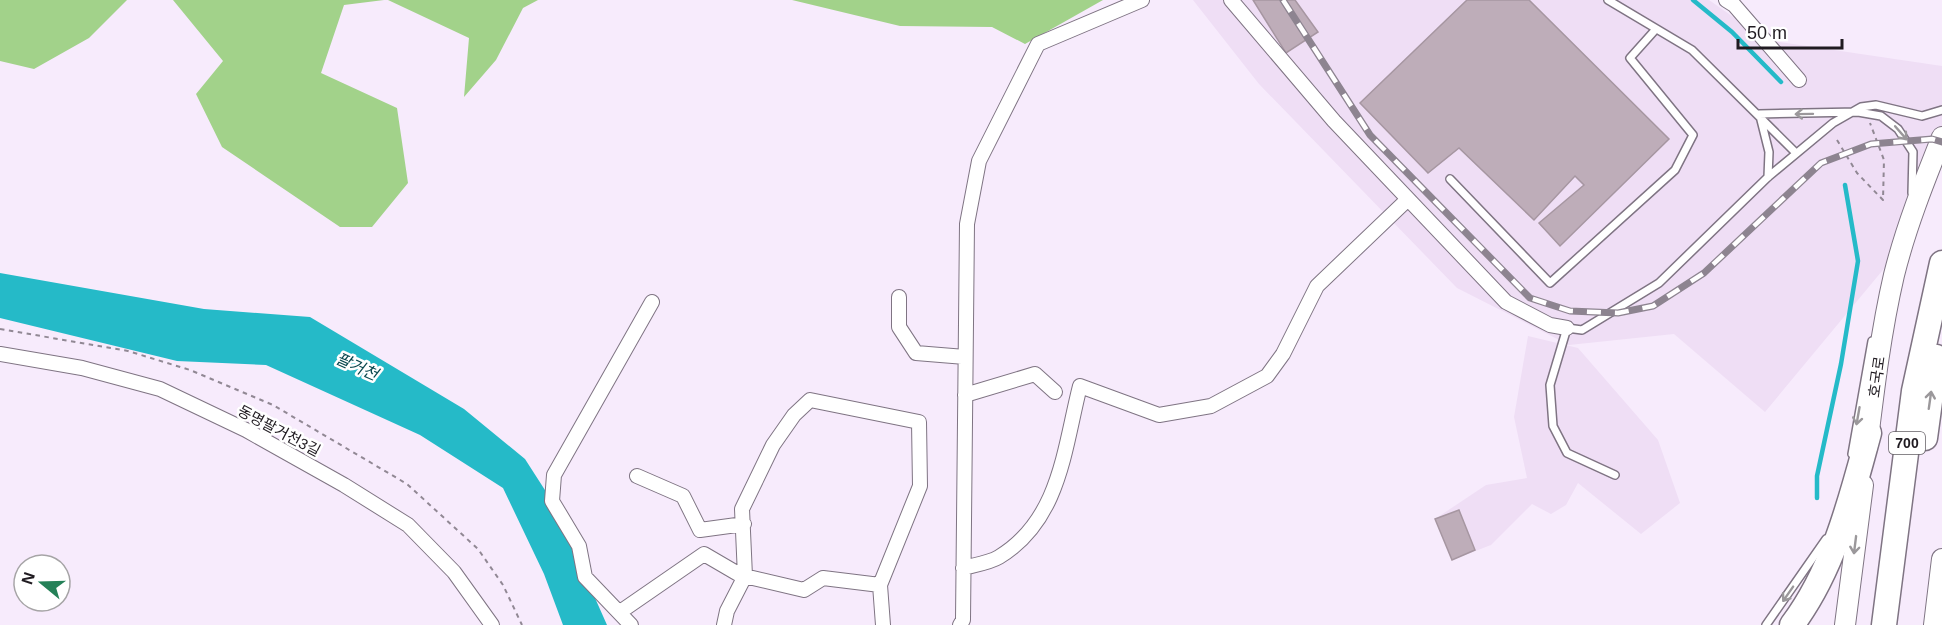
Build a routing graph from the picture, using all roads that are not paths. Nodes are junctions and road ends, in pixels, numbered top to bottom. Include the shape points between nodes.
1 (1142, 0) edge
2 (1231, 0) edge
3 (1608, 0) edge
4 (1726, 0) edge
5 (1656, 29) junction
6 (1799, 80) dead end
7 (1942, 110) edge
8 (1850, 113) junction
9 (1759, 114) junction
10 (1942, 137) edge
11 (1796, 153) junction
12 (1768, 177) junction
13 (1450, 180) dead end
14 (1408, 199) junction
15 (1910, 219) junction
16 (1942, 263) edge
17 (1887, 265) dead end
18 (1882, 286) dead end
19 (899, 297) dead end
20 (652, 302) dead end
21 (1942, 326) edge
22 (1567, 328) junction
23 (0, 354) edge
24 (965, 357) junction
25 (1055, 392) dead end
26 (965, 395) junction
27 (1869, 434) junction
28 (1849, 469) dead end
29 (1615, 475) dead end
30 (637, 476) dead end
31 (1847, 480) dead end
32 (1844, 490) dead end
33 (744, 524) junction
34 (1830, 529) dead end
35 (1942, 559) edge
36 (963, 568) junction
37 (745, 576) junction
38 (880, 585) junction
39 (620, 612) junction
40 (486, 622) edge
41 (631, 625) edge
42 (724, 625) edge
43 (883, 625) edge
44 (960, 625) edge
45 (1766, 625) edge
46 (1792, 625) edge
47 (1845, 625) edge
48 (1884, 625) edge
49 (1901, 625) edge
50 (1934, 625) edge

1 - 24 street via 1038,44 979,161 967,224
2 - 14 street via 1334,121
3 - 5 lane
4 - 6 street
5 - 9 lane via 1692,50
5 - 13 lane via 1630,58 1693,135 1675,170 1550,284
7 - 8 lane via 1922,116 1875,105 1861,106
8 -> 9 lane
8 - 11 lane
8 -> 15 lane via 1866,112 1890,122 1905,136 1913,152
9 - 11 lane
9 - 12 lane via 1768,141
10 - 15 main road, 호국로
11 - 12 lane
12 - 22 lane via 1659,283 1582,330
14 - 22 street via 1506,302 1550,325
14 - 36 street via 1317,286 1283,354 1267,376 1211,406 1159,415 1080,386 1053,495 1029,533 998,558
15 - 17 lane
15 - 27 main road, 호국로 via 1886,314
16 - 48 highway, 700 via 1914,391
18 -> 28 lane
19 - 24 street via 899,327 916,352
20 - 39 street via 554,475 552,501 579,546 585,577
49 -> 21 highway, 700
22 - 29 lane via 1550,385 1553,426 1567,453
23 - 40 street, 동명팔거천3길 via 82,368 160,390 246,430 408,525 454,572
24 - 26 street
25 - 26 street via 1035,374
26 - 36 street
27 - 46 highway via 1846,519 1824,571
27 -> 47 main road, 호국로
30 - 33 street via 683,496 700,530
31 - 32 lane
33 - 37 street
33 - 38 street via 742,509 773,445 810,399 919,422 920,486
34 -> 45 lane
35 - 50 main road
36 - 44 street
37 - 38 street via 804,590 823,578
37 - 39 street via 704,554
37 - 42 street
38 - 43 street
39 - 41 street

